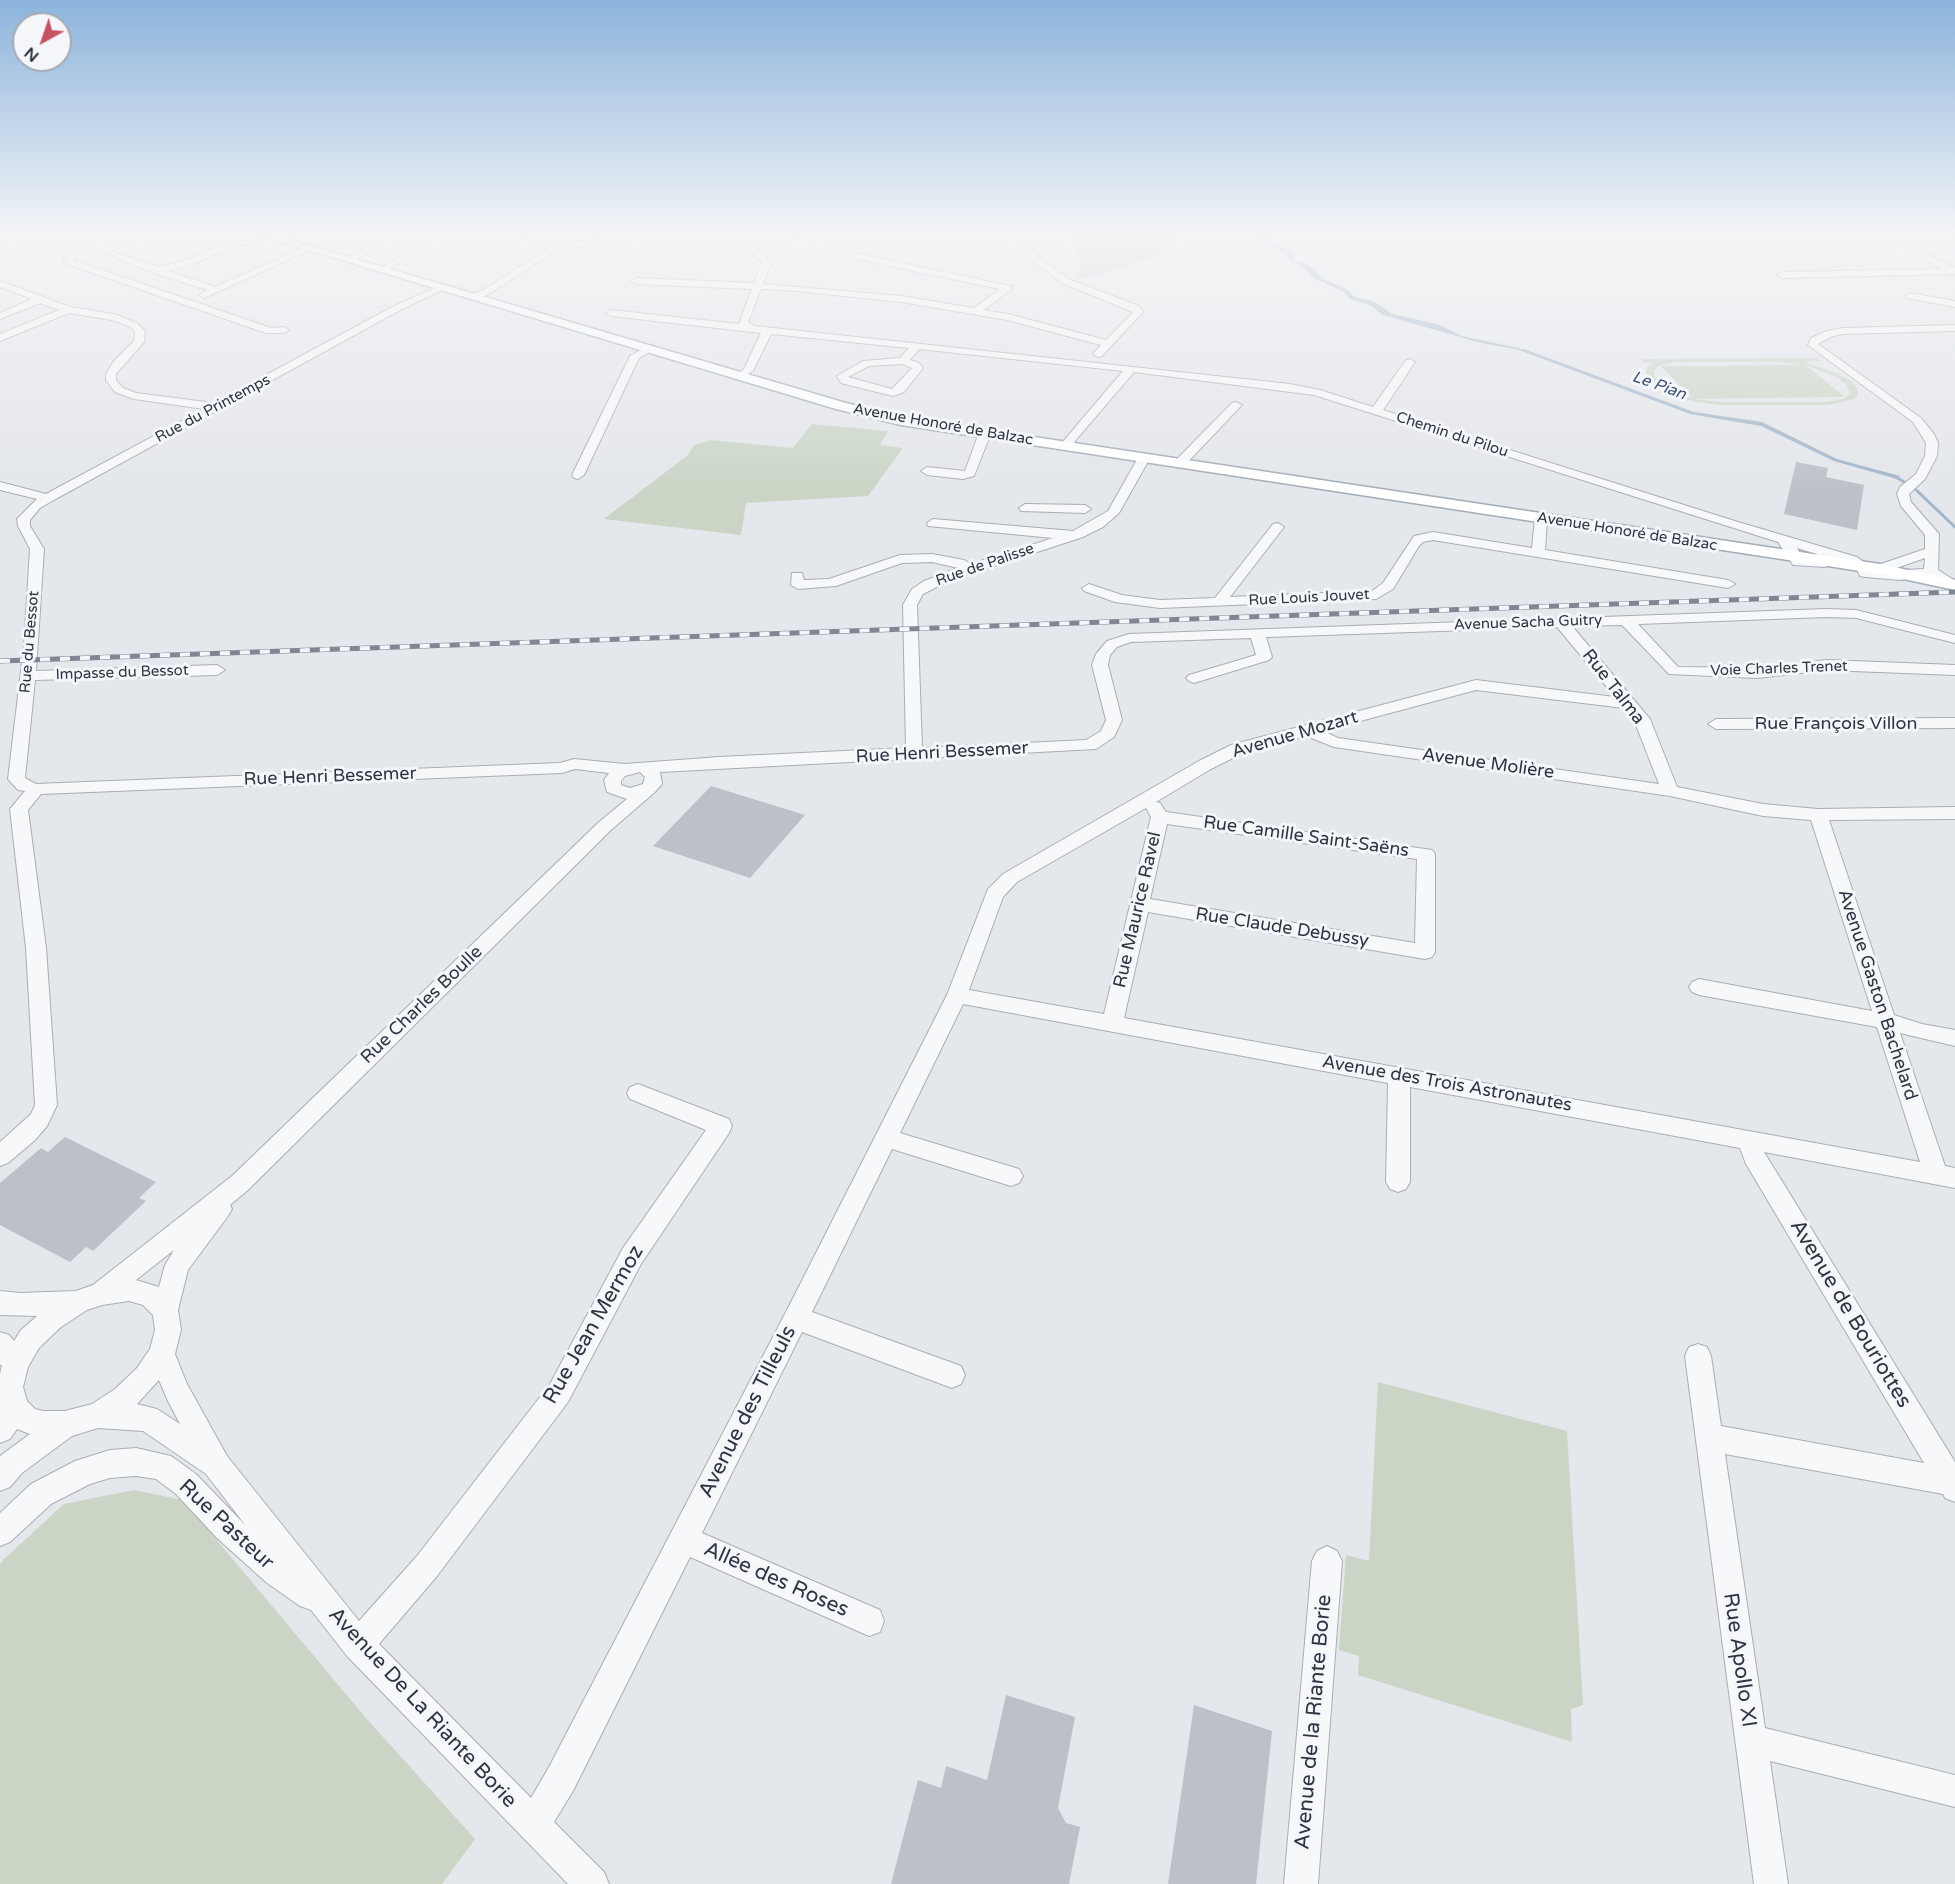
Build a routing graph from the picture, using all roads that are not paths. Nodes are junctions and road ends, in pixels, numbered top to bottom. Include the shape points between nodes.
1 (49, 318) edge
2 (116, 318) edge
3 (233, 318) edge
4 (379, 318) edge
5 (543, 318) edge
6 (659, 318) edge
7 (745, 318) edge
8 (1011, 318) edge
9 (1132, 318) edge
10 (747, 327) junction
11 (1955, 327) edge
12 (284, 330) dead end
13 (767, 331) junction
14 (0, 338) edge
15 (1108, 344) junction
16 (916, 346) junction
17 (650, 350) junction
18 (903, 361) junction
19 (1410, 362) dead end
20 (1088, 364) junction
21 (1131, 369) junction
22 (740, 376) junction
23 (223, 404) junction
24 (1236, 405) dead end
25 (1376, 411) junction
26 (984, 434) junction
27 (1065, 446) junction
28 (1144, 458) junction
29 (1179, 464) junction
30 (927, 471) dead end
31 (578, 475) dead end
32 (0, 486) edge
33 (48, 498) junction
34 (1085, 509) dead end
35 (1541, 521) junction
36 (933, 523) dead end
37 (1278, 527) dead end
38 (1029, 530) junction
39 (1069, 537) junction
40 (1933, 551) junction
41 (1538, 552) junction
42 (1800, 555) junction
43 (969, 569) junction
44 (1875, 571) junction
45 (1923, 574) junction
46 (797, 576) dead end
47 (1728, 584) dead end
48 (1953, 586) edge
49 (1089, 588) dead end
50 (1219, 602) junction
51 (1626, 620) junction
52 (1560, 622) junction
53 (1257, 633) junction
54 (1955, 639) edge
55 (1103, 654) joint
56 (217, 670) dead end
57 (1955, 670) edge
58 (27, 676) junction
59 (1194, 678) dead end
60 (1630, 704) junction
61 (1955, 723) edge
62 (1716, 724) dead end
63 (1307, 730) junction
64 (914, 754) junction
65 (562, 768) junction
66 (624, 770) junction
67 (649, 780) junction
68 (36, 789) junction
69 (615, 789) junction
70 (1670, 791) junction
71 (1149, 800) junction
72 (1955, 813) edge
73 (1818, 815) junction
74 (1160, 817) junction
75 (605, 826) junction
76 (1140, 904) junction
77 (1425, 952) joint
78 (1699, 987) dead end
79 (957, 995) junction
80 (1886, 1021) junction
81 (1112, 1024) junction
82 (1955, 1038) edge
83 (1399, 1076) junction
84 (638, 1093) dead end
85 (885, 1138) junction
86 (1749, 1139) junction
87 (0, 1156) edge
88 (1011, 1176) dead end
89 (1946, 1176) edge
90 (1398, 1182) dead end
91 (240, 1183) junction
92 (102, 1293) junction
93 (78, 1302) junction
94 (0, 1303) edge
95 (165, 1310) junction
96 (796, 1318) junction
97 (8, 1354) edge
98 (162, 1354) junction
99 (1698, 1356) dead end
100 (952, 1375) dead end
101 (98, 1415) junction
102 (7, 1418) edge
103 (65, 1425) junction
104 (1709, 1437) junction
105 (217, 1466) junction
106 (0, 1477) edge
107 (1953, 1485) edge
108 (0, 1532) edge
109 (683, 1539) junction
110 (1327, 1561) dead end
111 (325, 1604) junction
112 (869, 1620) dead end
113 (358, 1645) junction
114 (1750, 1740) junction
115 (1955, 1791) edge
116 (532, 1824) junction
117 (592, 1884) edge
118 (1301, 1884) edge
119 (1771, 1884) edge

1 - 14 street
2 - 23 street via 140,331 139,342 112,370 111,380 119,390 134,396
3 - 12 street via 270,331
4 - 23 street, Rue du Printemps
5 - 17 main road, Avenue Honoré de Balzac
6 - 10 street, Chemin du Pilou
7 - 10 street via 743,323
8 - 15 street
9 - 15 street
10 - 13 street, Chemin du Pilou
11 - 40 street via 1843,331 1815,340 1813,345 1917,420 1928,434 1931,456 1910,486 1905,503 1932,534
13 - 16 street, Chemin du Pilou
13 - 22 street via 748,371
15 - 20 street
16 - 18 street
16 - 20 street, Chemin du Pilou
17 - 22 main road, Avenue Honoré de Balzac
17 - 31 street via 635,356
18 - 18 street via 867,363 842,376 845,381 893,393 918,368
19 - 25 street
20 - 21 street, Chemin du Pilou
21 - 25 street, Chemin du Pilou via 1290,387
21 - 27 street
22 - 26 main road, Avenue Honoré de Balzac via 870,414
23 - 33 street, Rue du Printemps
24 - 29 street
25 - 42 street, Chemin du Pilou via 1767,534
26 - 27 main road, Avenue Honoré de Balzac
26 - 30 street via 970,473
27 - 28 main road, Avenue Honoré de Balzac
28 - 29 main road, Avenue Honoré de Balzac
28 - 39 street, Rue de Palisse via 1113,513
29 - 35 main road, Avenue Honoré de Balzac
32 - 33 street
33 - 58 street, Rue du Bessot via 23,519 38,549
34 - 38 street via 1024,502
35 - 41 street
35 - 42 main road, Avenue Honoré de Balzac
36 - 38 street
37 - 50 street
38 - 39 street
39 - 43 street, Rue de Palisse
40 - 44 street
40 - 45 street
41 - 47 street, Rue Louis Jouvet
41 - 50 street, Rue Louis Jouvet via 1441,536 1425,537 1414,544 1388,586 1376,595
42 - 44 main road, Avenue Honoré de Balzac
42 - 44 main road, Avenue Honoré de Balzac
43 - 46 street via 932,558 900,559 831,583 798,585
43 - 64 street, Rue de Palisse via 929,584 917,592 910,604
44 - 45 main road
44 - 48 main road
45 - 48 main road
49 - 50 street, Rue Louis Jouvet via 1137,602
51 - 52 street, Avenue Sacha Guitry
51 - 54 street, Avenue Sacha Guitry via 1846,614
51 - 57 street, Voie Charles Trenet via 1674,671 1757,673 1827,665
52 - 53 street, Avenue Sacha Guitry
52 - 60 street, Rue Talma
53 - 55 street, Avenue Sacha Guitry via 1129,638 1112,644
53 - 59 street via 1264,657
55 - 64 street, Rue Henri Bessemer via 1100,665 1114,720 1108,734 1090,745
56 - 58 street, Impasse du Bessot
58 - 68 street, Rue du Bessot via 16,779
60 - 63 street, Avenue Mozart via 1476,685
60 - 70 street, Rue Talma via 1642,719
61 - 62 street, Rue François Villon
63 - 70 street, Avenue Molière via 1334,742
63 - 71 street, Avenue Mozart via 1237,749
64 - 67 street, Rue Henri Bessemer via 719,762 690,766
65 - 66 street, Rue Henri Bessemer via 574,764
65 - 68 street, Rue Henri Bessemer
65 - 69 street via 594,775
66 - 67 street, Rue Henri Bessemer
66 - 69 street via 615,776
67 - 69 street, Rue Henri Bessemer via 629,794
67 - 75 street, Rue Charles Boulle via 618,817
68 - 87 street via 19,809 36,948 46,1105 33,1126
69 - 75 street, Rue Charles Boulle via 616,806
70 - 73 street, Avenue Molière via 1763,810
71 - 74 street, Rue Maurice Ravel
71 - 79 street, Avenue Mozart via 1010,878 994,894
72 - 73 street, Avenue Molière
73 - 80 street, Avenue Gaston Bachelard
74 - 76 street, Rue Maurice Ravel
74 - 77 street, Rue Camille Saint-Saëns via 1426,854
75 - 91 street, Rue Charles Boulle
76 - 77 street, Rue Claude Debussy
76 - 81 street, Rue Maurice Ravel
78 - 80 street
79 - 81 street, Avenue des Trois Astronautes
79 - 85 street, Avenue des Tilleuls
80 - 82 street
80 - 89 street, Avenue Gaston Bachelard
81 - 83 street, Avenue des Trois Astronautes
83 - 86 street, Avenue des Trois Astronautes
83 - 90 street
84 - 113 street, Rue Jean Mermoz via 721,1126 632,1256 559,1392 427,1566
85 - 88 street
85 - 96 street, Avenue des Tilleuls
86 - 89 street, Avenue des Trois Astronautes
86 - 107 street, Avenue de Bouriottes via 1754,1157
91 - 92 street, Rue Charles Boulle
91 - 95 street, Rue Charles Boulle via 177,1265
92 - 93 street
92 - 95 street via 129,1290 151,1296
93 - 94 street
93 - 97 street
95 - 98 street, Rue Charles Boulle via 168,1330
96 - 100 street
96 - 109 street, Avenue des Tilleuls
97 - 102 street
98 - 101 street via 124,1398
98 - 105 street, Avenue De La Riante Borie via 177,1392
99 - 104 street, Rue Apollo XI
101 - 103 street
101 - 105 street, Avenue De La Riante Borie via 147,1418
102 - 103 street
103 - 106 street via 12,1463
104 - 107 street
104 - 114 street, Rue Apollo XI
105 - 111 street, Avenue De La Riante Borie
108 - 111 street, Rue Pasteur via 41,1494 85,1471 136,1462 161,1466 186,1484 277,1573
109 - 112 street, Allée des Roses
109 - 116 street, Avenue des Tilleuls via 557,1787
110 - 118 street, Avenue de la Riante Borie
111 - 113 street, Avenue De La Riante Borie
113 - 116 street, Avenue De La Riante Borie
114 - 115 street
114 - 119 street, Rue Apollo XI
116 - 117 street, Avenue De La Riante Borie

